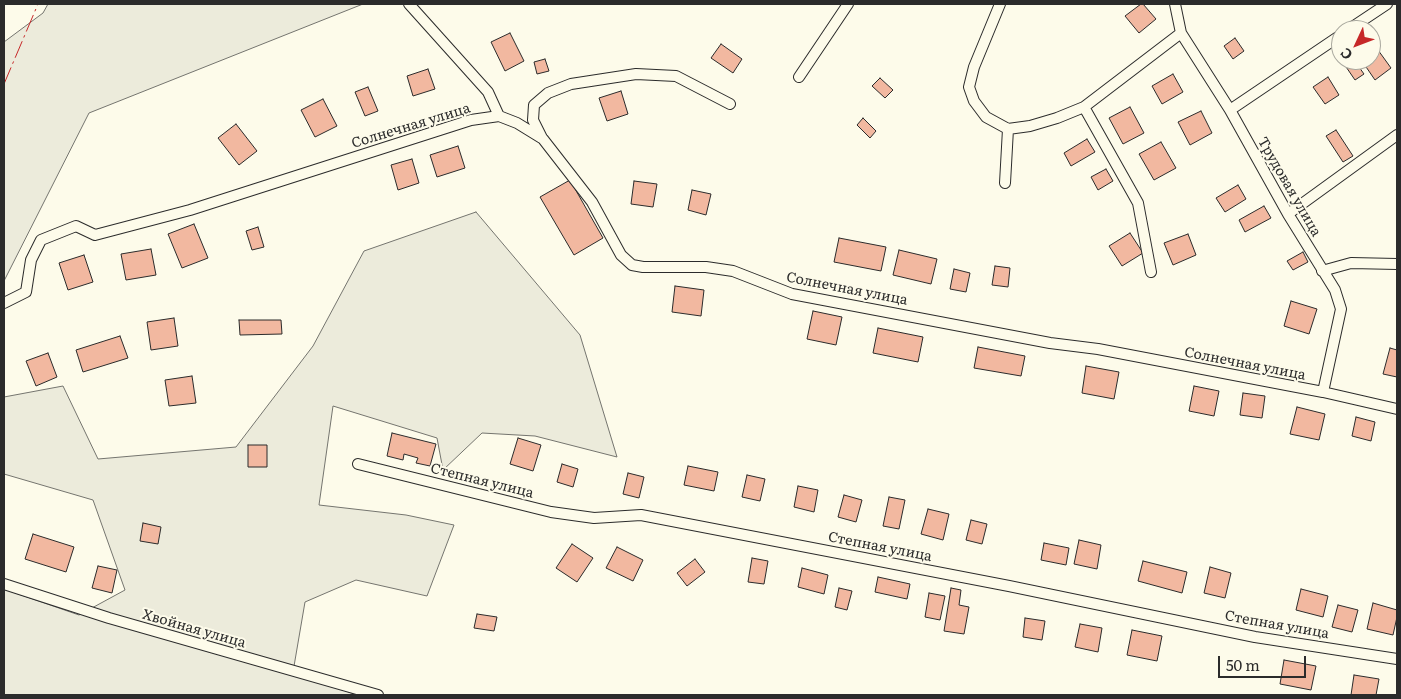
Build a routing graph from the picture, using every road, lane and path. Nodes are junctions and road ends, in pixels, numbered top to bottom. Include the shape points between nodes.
1 (409, 4) edge
2 (848, 4) edge
3 (1000, 4) edge
4 (1175, 4) edge
5 (1387, 4) edge
6 (1363, 20) edge
7 (1181, 33) junction
8 (1331, 42) edge
9 (799, 77) dead end
10 (730, 104) dead end
11 (1084, 107) junction
12 (1230, 110) junction
13 (499, 116) junction
14 (1008, 129) junction
15 (1397, 135) edge
16 (543, 139) junction
17 (1005, 183) dead end
18 (1288, 214) junction
19 (1397, 264) edge
20 (1322, 271) junction
21 (1151, 272) dead end
22 (4, 303) edge
23 (1323, 392) junction
24 (1397, 409) edge
25 (358, 464) dead end
26 (4, 584) edge
27 (1397, 658) edge
28 (378, 695) edge

1 - 13 street via 488,92
2 - 9 street
3 - 14 street via 969,87 974,101 986,117
4 - 7 street, Трудовая улица
5 - 6 street
7 - 11 street
7 - 12 street, Трудовая улица
8 - 12 street
10 - 16 street via 676,76 636,74 571,84 548,93 534,104 533,120
11 - 14 street via 1030,126
11 - 21 street via 1138,203
12 - 18 street, Трудовая улица
13 - 16 street, Солнечная улица
13 - 22 street, Солнечная улица via 471,120 190,210 95,235 76,226 41,240 31,260 26,292
14 - 17 street
15 - 18 street
16 - 23 street, Солнечная улица via 592,202 621,255 632,265 706,266 733,270 792,294
18 - 20 street, Трудовая улица
19 - 20 street via 1352,263
20 - 23 street, Трудовая улица via 1335,290 1341,309
23 - 24 street, Солнечная улица
25 - 27 street, Степная улица via 551,512 594,518 640,515 1255,637
26 - 28 street, Хвойная улица

